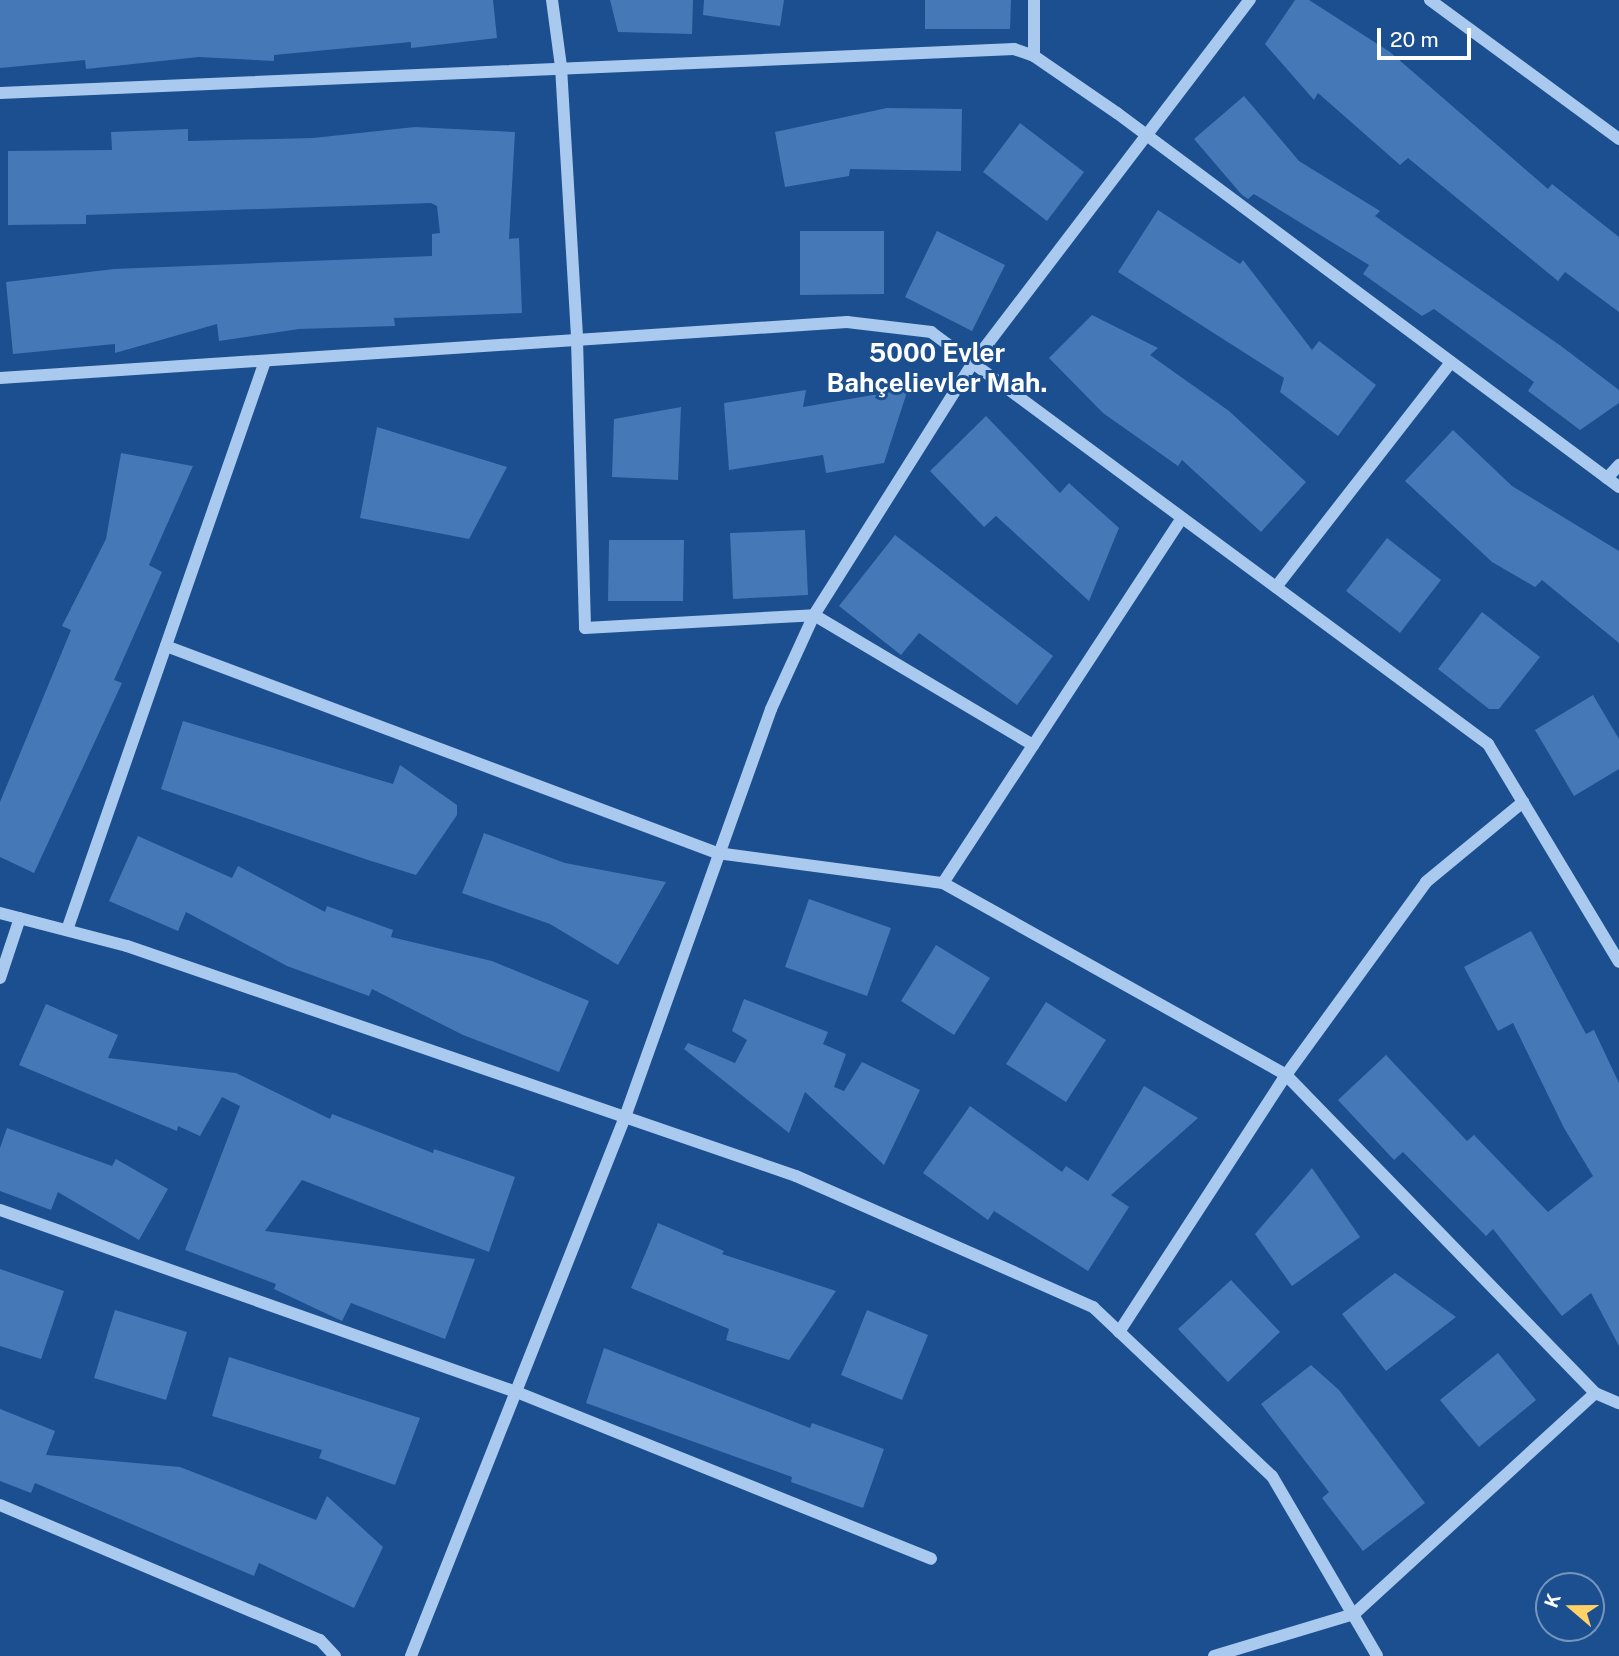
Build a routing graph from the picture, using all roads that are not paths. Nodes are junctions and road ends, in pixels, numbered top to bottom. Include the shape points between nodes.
1 (552, 0) edge
2 (1034, 0) edge
3 (1250, 0) edge
4 (1430, 0) edge
5 (1034, 56) junction
6 (561, 67) junction
7 (0, 93) edge
8 (1147, 136) junction
9 (1619, 139) edge
10 (577, 340) junction
11 (265, 361) junction
12 (1451, 362) junction
13 (973, 363) junction
14 (0, 378) edge
15 (1619, 465) edge
16 (1607, 478) junction
17 (1619, 486) edge
18 (1182, 518) junction
19 (1276, 587) junction
20 (814, 615) junction
21 (166, 646) junction
22 (1032, 745) junction
23 (1523, 802) junction
24 (717, 853) junction
25 (943, 883) junction
26 (0, 913) edge
27 (20, 918) junction
28 (67, 930) junction
29 (1619, 933) edge
30 (1606, 940) junction
31 (1619, 962) edge
32 (0, 978) edge
33 (1286, 1075) junction
34 (625, 1117) junction
35 (0, 1210) edge
36 (1119, 1332) junction
37 (519, 1393) junction
38 (1595, 1393) junction
39 (1619, 1403) edge
40 (0, 1505) edge
41 (931, 1559) dead end
42 (1354, 1614) junction
43 (335, 1656) edge
44 (411, 1656) edge
45 (1214, 1656) edge
46 (1377, 1656) edge

1 - 6 street
2 - 5 street
3 - 8 street
4 - 9 street
5 - 6 street via 1014,49
5 - 8 street
6 - 7 street
6 - 10 street
8 - 12 street
8 - 13 street
10 - 11 street
10 - 13 street via 847,322 931,332
10 - 20 street via 585,628
11 - 14 street
11 - 21 street
12 - 16 street
12 - 19 street
13 - 18 street
13 - 20 street
15 - 16 street
16 - 17 street
18 - 19 street
18 - 22 street
19 - 23 street via 1488,744
20 - 22 street
20 - 24 street via 771,709
21 - 24 street
21 - 28 street
22 - 25 street
23 - 30 street
23 - 33 street via 1426,882
24 - 25 street
24 - 34 street
25 - 33 street
26 - 27 street
27 - 28 street
27 - 32 street
28 - 34 street via 127,946
29 - 30 street
30 - 31 street
33 - 36 street
33 - 38 street
34 - 36 street via 796,1176 1093,1307
34 - 37 street
35 - 37 street
36 - 42 street via 1272,1476
37 - 41 street
37 - 44 street
38 - 39 street
38 - 42 street
40 - 43 street via 320,1640
42 - 45 street
42 - 46 street

